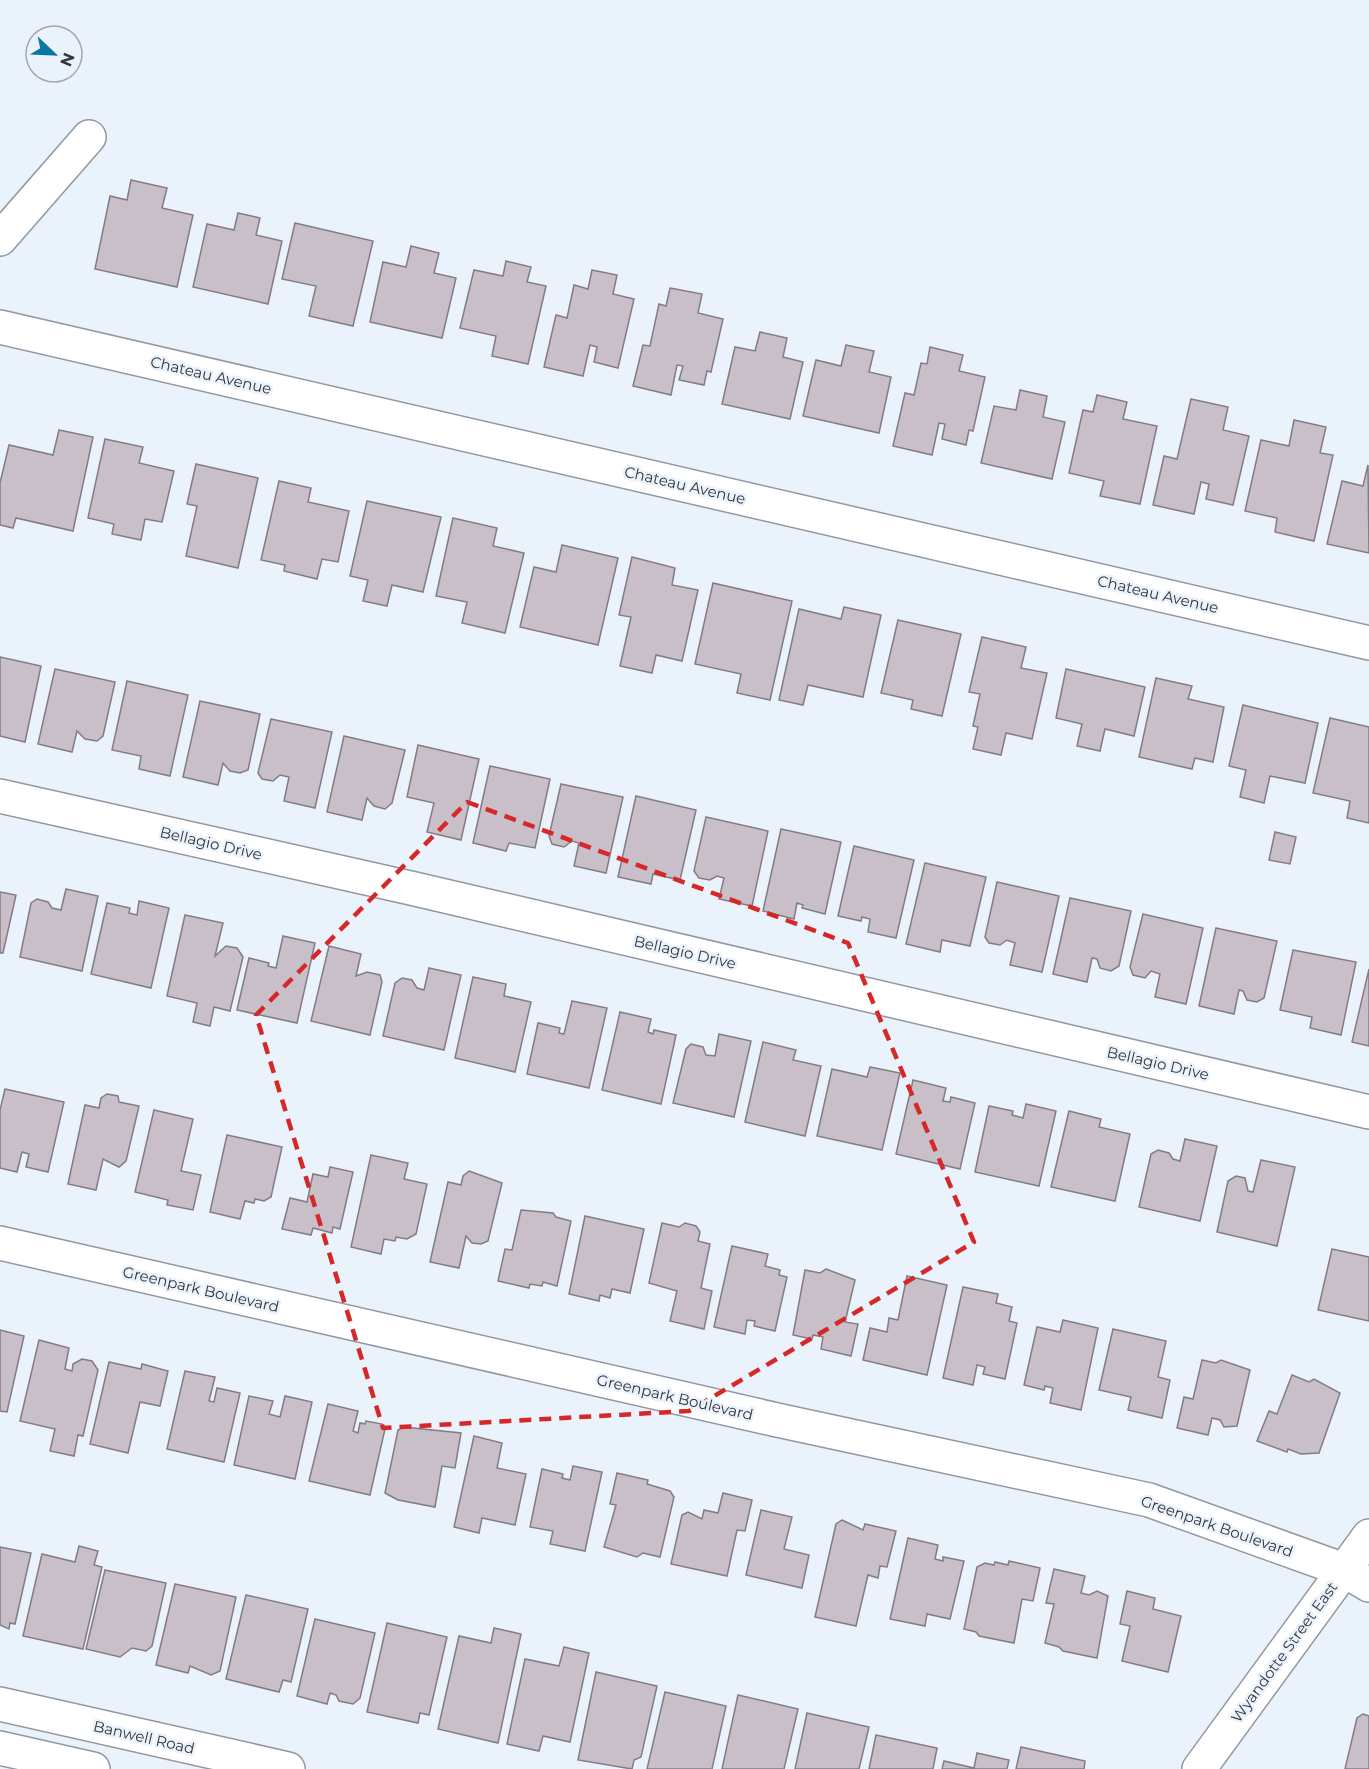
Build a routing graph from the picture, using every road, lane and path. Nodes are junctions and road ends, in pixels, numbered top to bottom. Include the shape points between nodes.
1 (89, 137) dead end
2 (0, 238) edge
3 (0, 327) edge
4 (1369, 643) edge
5 (0, 796) edge
6 (1369, 1112) edge
7 (0, 1243) edge
8 (1369, 1536) edge
9 (1361, 1576) edge
10 (0, 1704) edge
11 (99, 1727) junction
12 (0, 1748) edge
13 (91, 1768) edge
14 (288, 1769) edge
15 (1199, 1769) edge

1 - 2 street
3 - 4 street, Chateau Avenue
5 - 6 street, Bellagio Drive
7 - 9 street, Greenpark Boulevard via 777,1420 1149,1500
8 - 9 street, Wyandotte Street East
9 - 15 street, Wyandotte Street East
10 - 11 street, Banwell Road
11 - 13 street
11 - 14 street, Banwell Road
12 - 13 street

